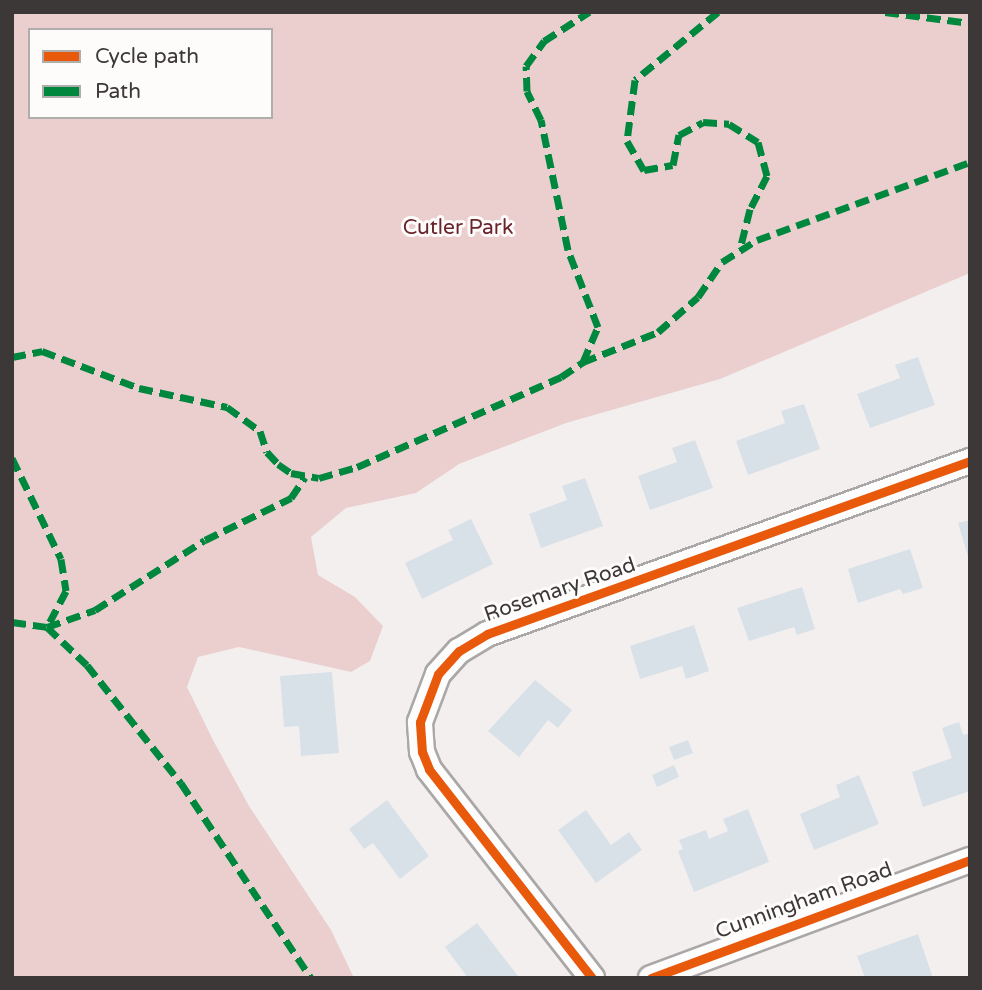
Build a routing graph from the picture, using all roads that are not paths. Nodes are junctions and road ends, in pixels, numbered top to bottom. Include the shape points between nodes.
1 (970, 461) edge
2 (970, 860) edge
3 (592, 978) edge
4 (651, 978) edge

1 - 3 street, Rosemary Road via 487,634 459,651 438,674 419,722 429,768
2 - 4 street, Cunningham Road

